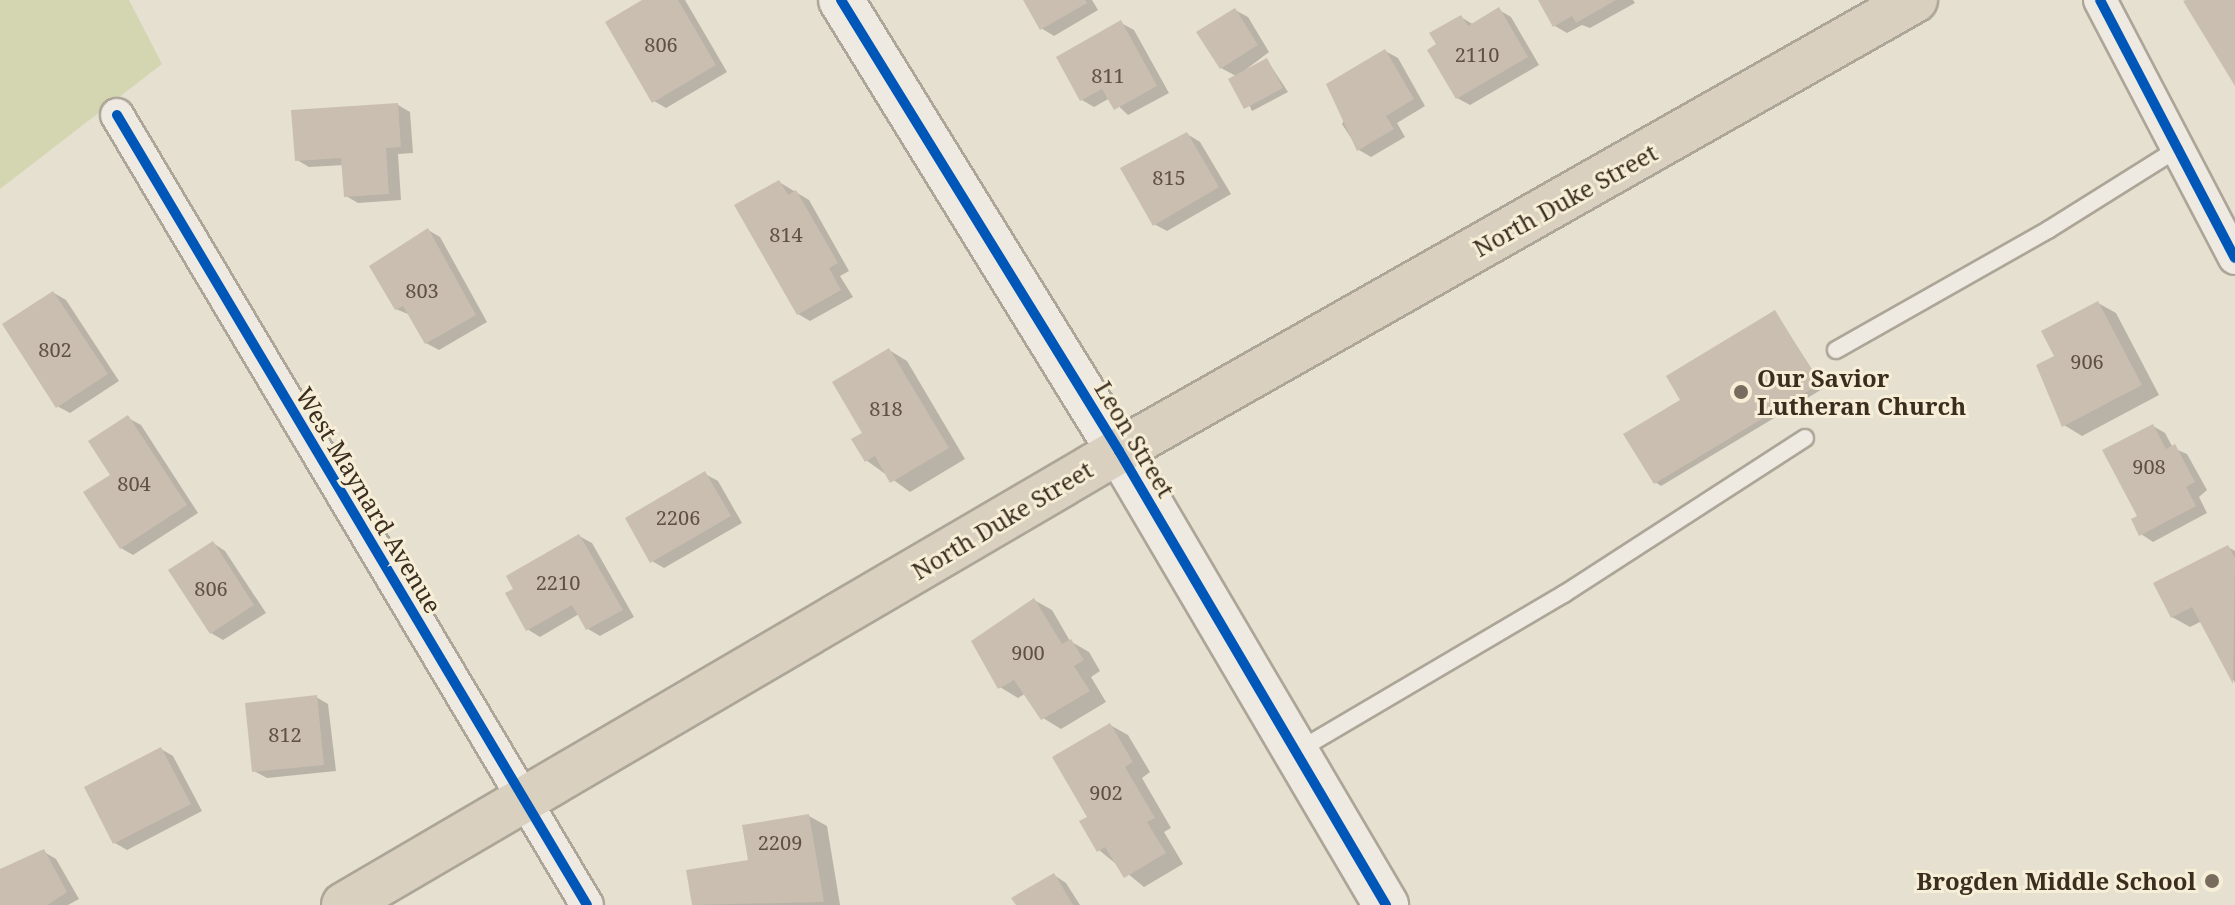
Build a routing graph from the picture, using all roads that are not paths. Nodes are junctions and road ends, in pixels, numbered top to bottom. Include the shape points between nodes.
1 (841, 0) edge
2 (1915, 0) edge
3 (2100, 0) edge
4 (117, 115) dead end
5 (2177, 149) junction
6 (2235, 258) edge
7 (1836, 350) dead end
8 (1805, 438) dead end
9 (1119, 451) junction
10 (1296, 752) junction
11 (526, 802) junction
12 (344, 905) edge
13 (587, 905) edge
14 (1386, 905) edge

1 - 9 street, Leon Street
2 - 9 highway, North Duke Street
3 - 5 street
4 - 11 street, West Maynard Avenue
5 - 6 street
5 - 7 lane via 2048,230
8 - 10 lane via 1564,594
9 - 10 street, Leon Street
9 - 11 highway, North Duke Street
10 - 14 street, Leon Street
11 - 12 highway, North Duke Street
11 - 13 street, West Maynard Avenue

